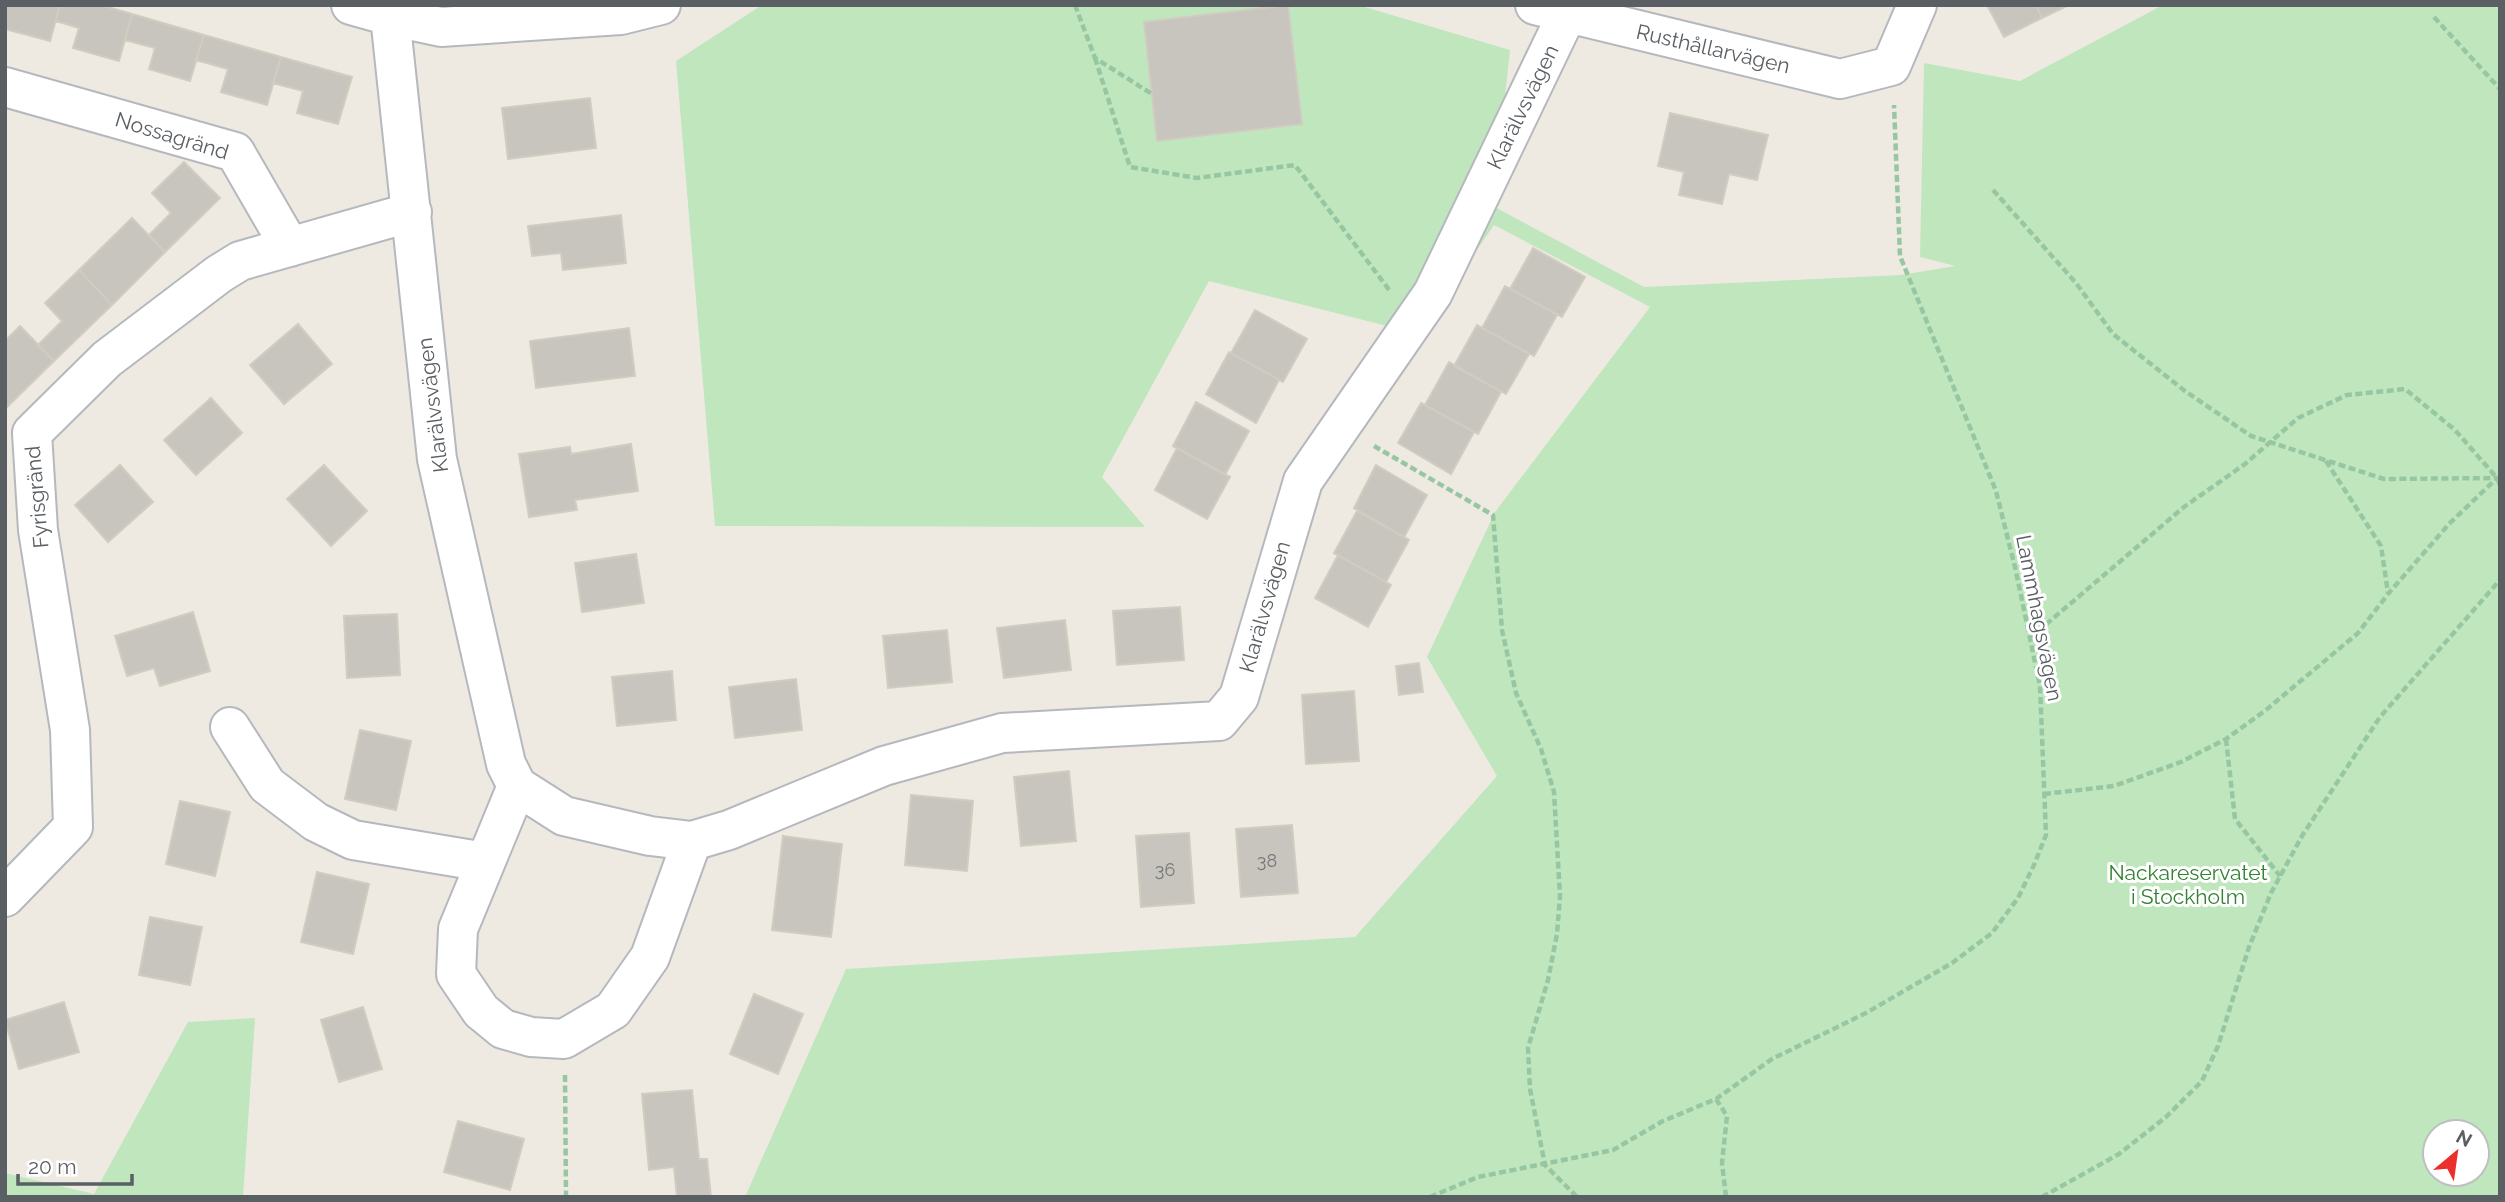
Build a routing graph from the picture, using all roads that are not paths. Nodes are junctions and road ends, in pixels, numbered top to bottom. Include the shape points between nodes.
1 (351, 5) edge
2 (661, 5) edge
3 (1917, 5) edge
4 (1551, 9) edge
5 (390, 16) junction
6 (5, 87) edge
7 (412, 212) junction
8 (290, 247) junction
9 (230, 727) dead end
10 (517, 786) junction
11 (692, 841) junction
12 (485, 862) junction
13 (5, 897) edge

1 - 5 street
2 - 5 street via 621,15 481,25 441,26
3 - 4 street, Rusthållarvägen via 1891,66 1840,79
4 - 11 street, Klarälvsvägen via 1433,293 1303,481 1239,697 1219,721 1002,733 884,766
5 - 7 street, Klarälvsvägen
6 - 8 street, Nossagränd via 235,152
7 - 8 street, Fyrisgränd
7 - 10 street, Klarälvsvägen via 438,459 506,764
8 - 13 street, Fyrisgränd via 240,261 219,274 107,359 32,433 38,530 70,730 73,827
9 - 12 street via 267,785 316,821 353,840
10 - 11 street, Klarälvsvägen via 564,816
10 - 12 street
11 - 12 street via 650,957 613,1010 564,1039 503,1029 481,1010 456,974 458,929

